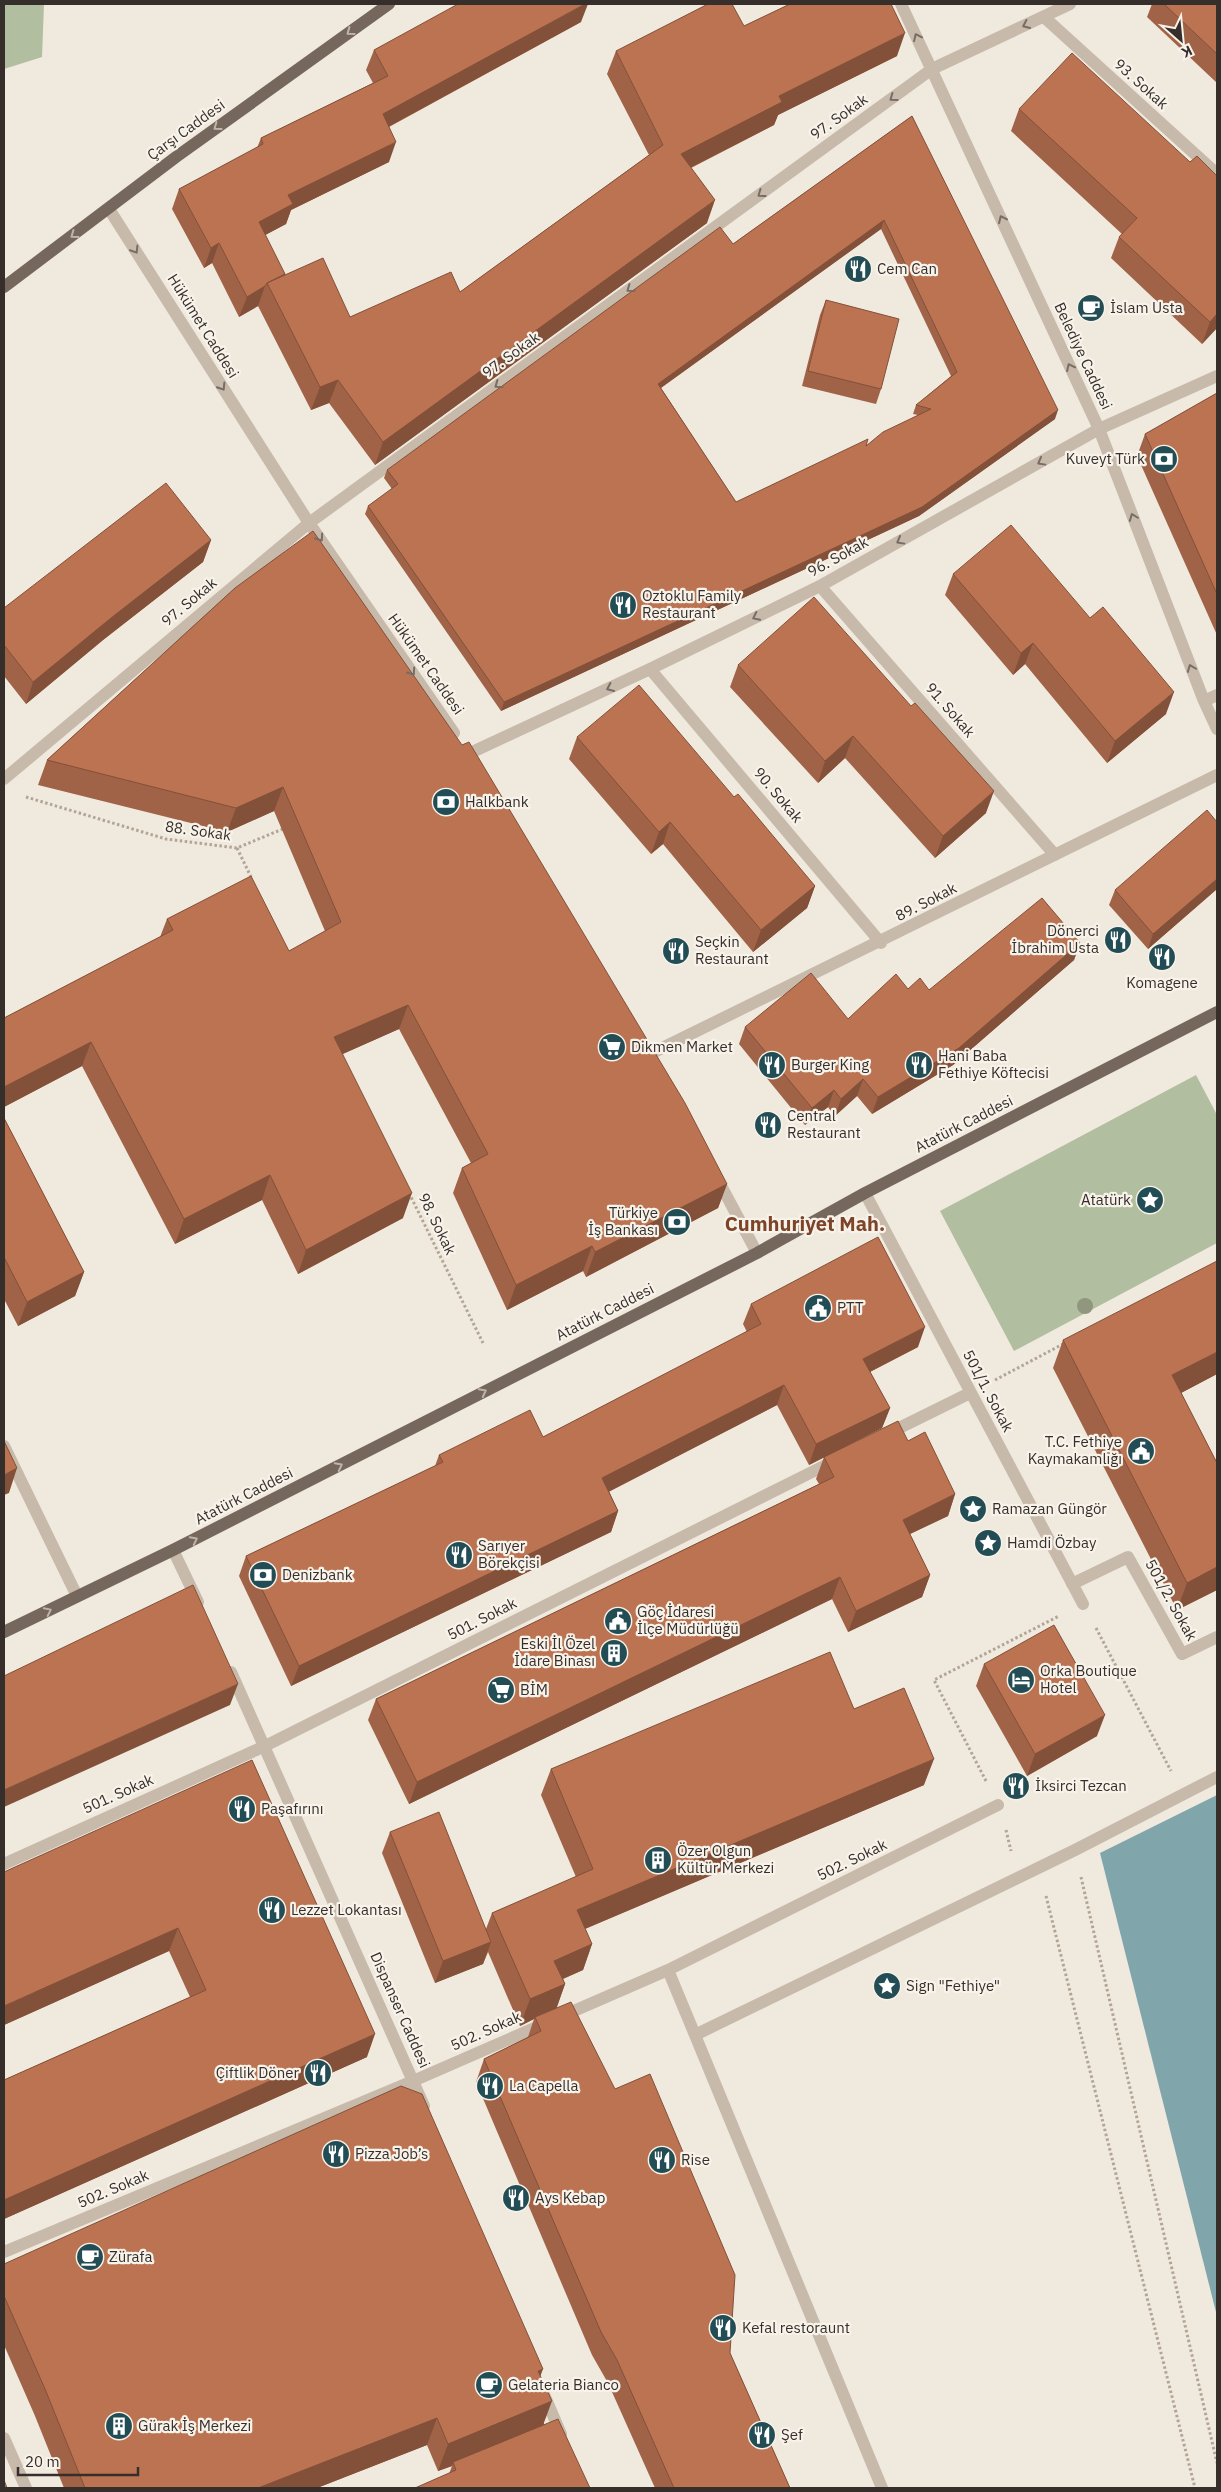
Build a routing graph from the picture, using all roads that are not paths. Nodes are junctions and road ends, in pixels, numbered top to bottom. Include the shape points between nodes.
1 (389, 4) edge
2 (902, 4) edge
3 (1070, 4) edge
4 (1044, 17) junction
5 (932, 70) junction
6 (1217, 174) edge
7 (109, 209) junction
8 (4, 287) edge
9 (1217, 376) edge
10 (1099, 429) junction
11 (309, 523) junction
12 (820, 586) junction
13 (650, 669) junction
14 (1217, 695) edge
15 (1204, 701) junction
16 (1217, 729) edge
17 (471, 758) joint
18 (1217, 775) edge
19 (4, 779) edge
20 (1055, 855) junction
21 (881, 943) junction
22 (1217, 1012) edge
23 (648, 1055) edge
24 (710, 1167) edge
25 (865, 1193) junction
26 (757, 1253) junction
27 (970, 1393) junction
28 (872, 1442) edge
29 (4, 1446) edge
30 (845, 1456) edge
31 (173, 1550) junction
32 (1072, 1584) junction
33 (77, 1596) junction
34 (1083, 1604) road end
35 (205, 1617) edge
36 (4, 1632) edge
37 (1217, 1637) edge
38 (225, 1660) edge
39 (265, 1746) junction
40 (1217, 1777) edge
41 (998, 1805) road end
42 (4, 1864) edge
43 (668, 1970) junction
44 (695, 2035) junction
45 (413, 2081) junction
46 (429, 2118) edge
47 (4, 2252) edge
48 (540, 2384) edge
49 (4, 2438) edge
50 (567, 2446) edge
51 (26, 2488) edge
52 (882, 2488) edge

1 -> 7 main road, Çarşı Caddesi
5 -> 2 street, Belediye Caddesi
3 - 4 street, 97. Sokak
4 -> 5 street, 97. Sokak
4 - 6 street, 93. Sokak
10 -> 5 street, Belediye Caddesi
5 -> 11 street, 97. Sokak
7 -> 8 main road, Çarşı Caddesi
7 -> 11 street, Hükümet Caddesi
9 - 10 street, 96. Sokak
10 -> 12 street, 96. Sokak
15 -> 10 street, Belediye Caddesi
11 -> 17 street, Hükümet Caddesi
11 - 19 street, 97. Sokak
12 -> 13 street, 96. Sokak
12 - 20 street, 91. Sokak
13 -> 17 street, 96. Sokak
13 - 21 street, 90. Sokak
14 - 15 street
15 - 16 street, Belediye Caddesi
18 - 20 street, 89. Sokak
20 - 21 street, 89. Sokak
21 - 23 street, 89. Sokak
22 - 25 main road, Atatürk Caddesi
24 - 26 street
25 - 26 main road, Atatürk Caddesi
25 - 27 street, 501/1. Sokak
31 -> 26 main road, Atatürk Caddesi
27 - 28 street
27 - 32 street, 501/1. Sokak
29 - 33 street
30 - 39 street, 501. Sokak
31 - 33 main road, Atatürk Caddesi
31 - 35 street
32 - 34 street, 501/1. Sokak
32 - 37 street, 501/2. Sokak via 1128,1557 1182,1654
36 -> 33 main road, Atatürk Caddesi
38 - 39 street, Dispanser Caddesi
39 - 42 street, 501. Sokak
39 - 45 street, Dispanser Caddesi
40 - 44 street via 1075,1850
41 - 43 street, 502. Sokak
43 - 44 street
43 - 45 street, 502. Sokak
44 - 52 street
45 - 46 street, Dispanser Caddesi
45 - 47 street, 502. Sokak
48 - 50 street via 555,2432
49 - 51 street

